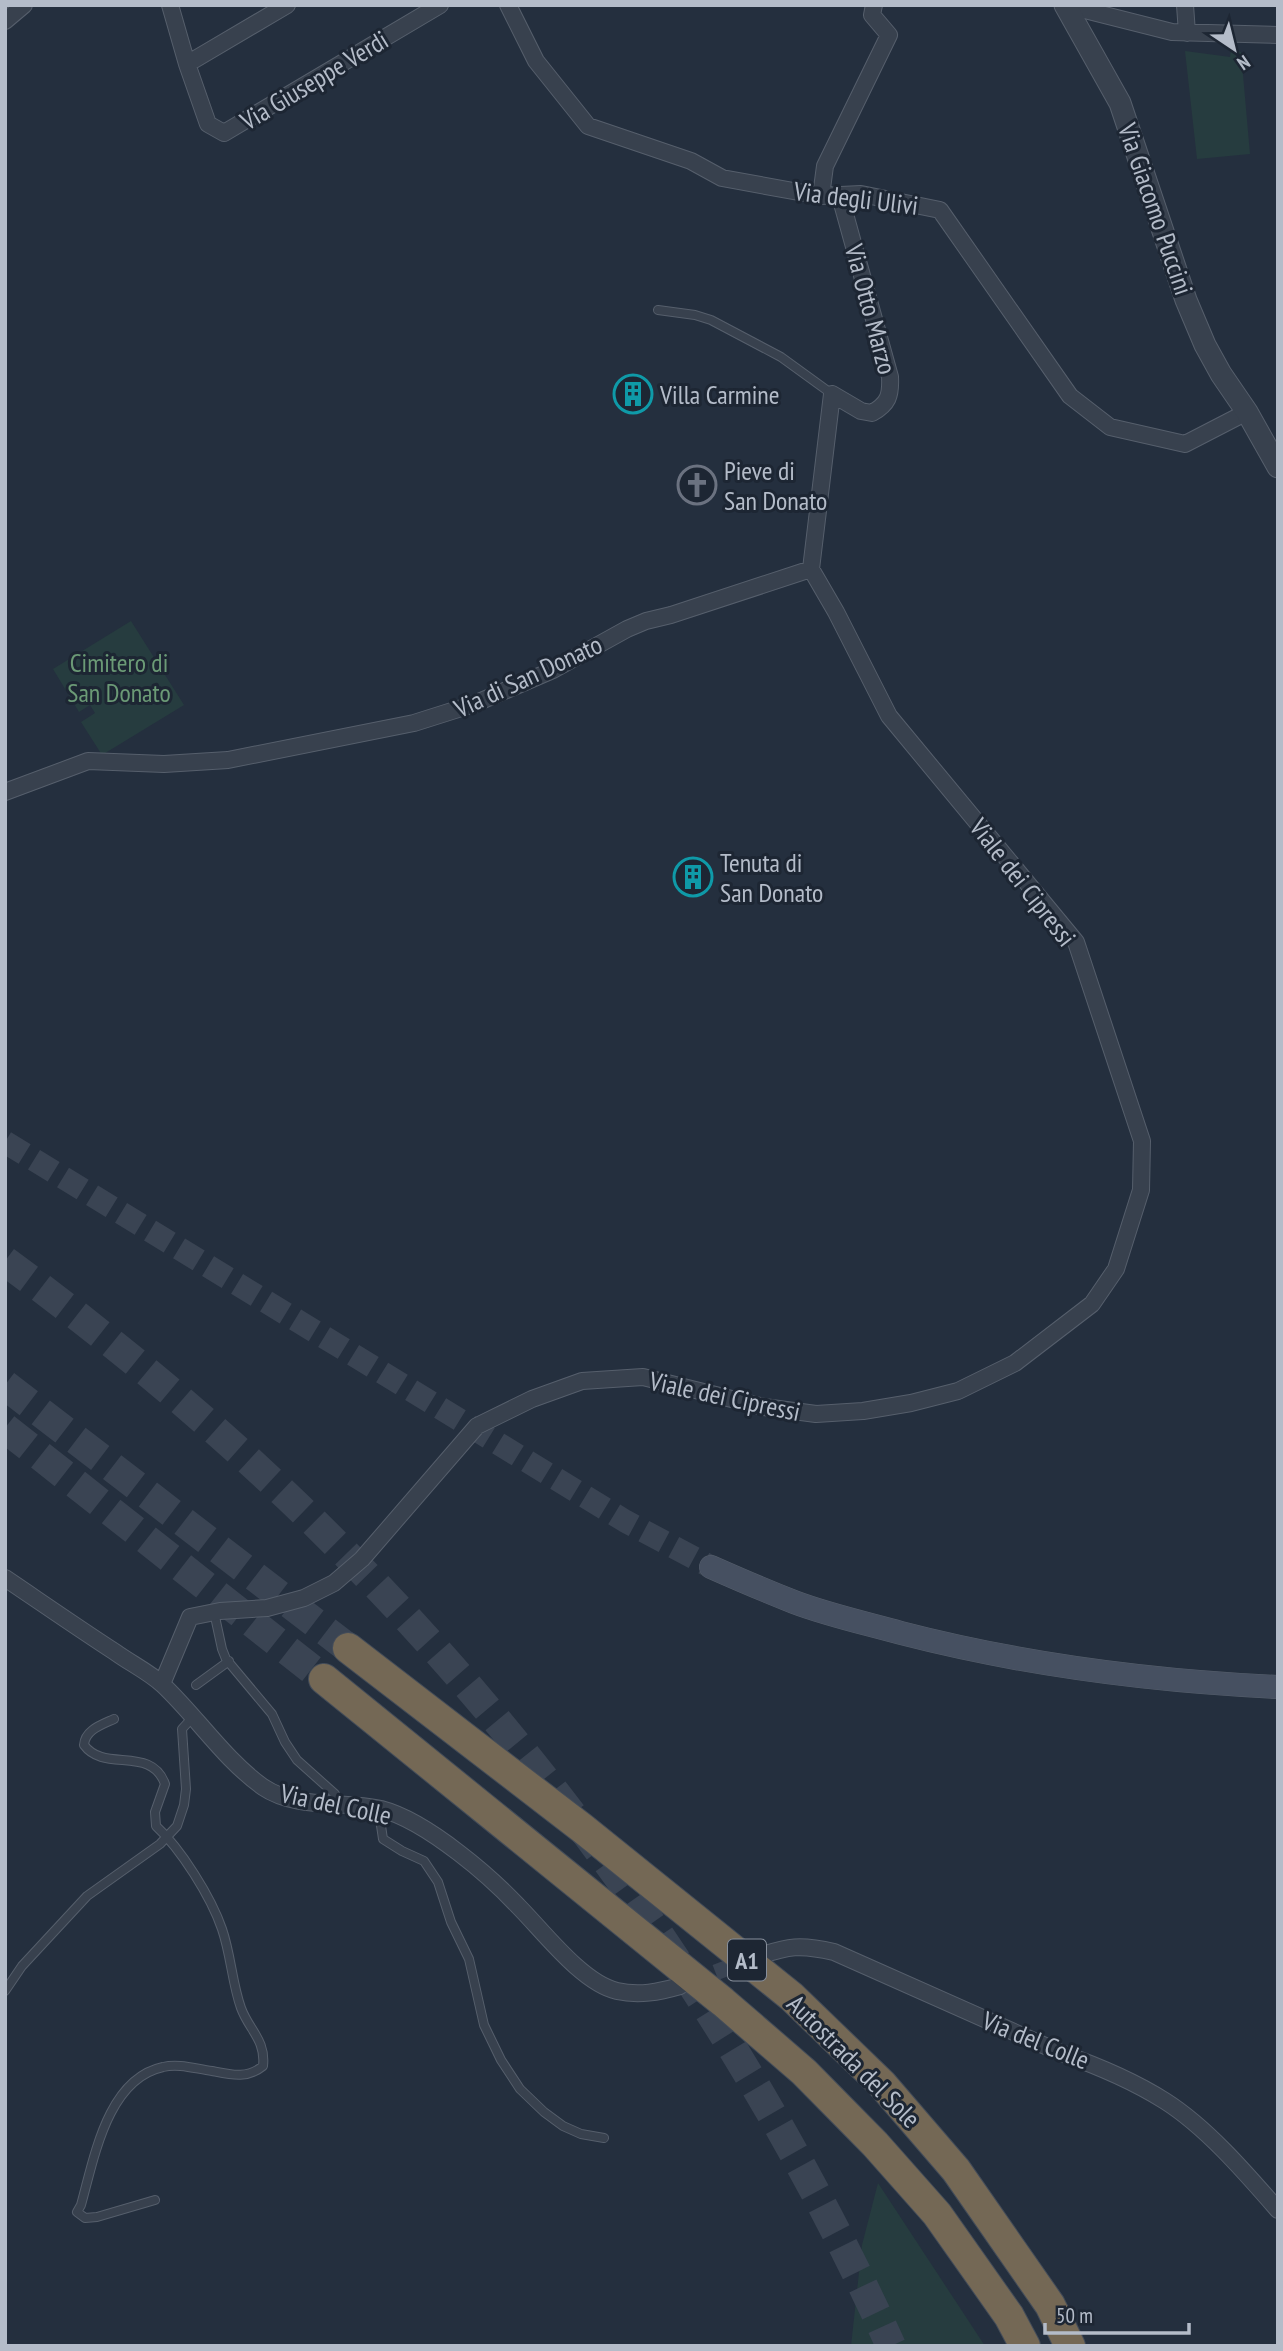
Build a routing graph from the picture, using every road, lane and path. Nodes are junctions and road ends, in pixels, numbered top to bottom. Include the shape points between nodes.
1 (24, 5) edge
2 (170, 5) edge
3 (287, 5) edge
4 (440, 5) edge
5 (508, 5) edge
6 (874, 5) edge
7 (1065, 5) edge
8 (1185, 5) edge
9 (5, 21) edge
10 (1187, 33) junction
11 (1278, 35) edge
12 (187, 64) junction
13 (840, 195) junction
14 (821, 196) junction
15 (658, 310) dead end
16 (832, 394) junction
17 (1247, 412) junction
18 (1278, 467) edge
19 (811, 569) junction
20 (5, 792) edge
21 (710, 1567) tunnel mouth
22 (5, 1578) edge
23 (214, 1612) junction
24 (348, 1648) tunnel mouth
25 (229, 1661) junction
26 (324, 1679) tunnel mouth
27 (162, 1684) junction
28 (196, 1685) dead end
29 (1278, 1687) edge
30 (192, 1718) junction
31 (114, 1719) dead end
32 (333, 1805) junction
33 (382, 1809) junction
34 (168, 1837) junction
35 (756, 1957) tunnel mouth
36 (680, 1986) tunnel mouth
37 (5, 1991) edge
38 (604, 2138) dead end
39 (155, 2200) dead end
40 (1278, 2210) edge
41 (1025, 2346) edge
42 (1070, 2346) edge

1 - 9 street
2 - 12 street
3 - 12 street
4 - 12 street, Via Giuseppe Verdi via 224,133 208,124
5 - 14 street, Via degli Ulivi via 536,61 588,125 691,161 722,178
6 - 14 street via 872,15 889,36 825,166
7 - 10 street via 1127,23
7 - 17 street, Via Giacomo Puccini via 1120,103 1186,300 1220,374
8 - 10 street
10 - 11 street
13 - 14 street, Via degli Ulivi
13 - 16 street, Via Otto Marzo via 891,390 889,399 872,413
13 - 17 street, Via degli Ulivi via 861,194 940,210 1070,396 1110,428 1185,444
15 - 16 lane via 711,320 781,358
16 - 19 street
17 - 18 street, Via Giacomo Puccini
19 - 20 street, Via di San Donato via 646,621 553,670 474,704 414,723 228,760 164,764 88,761
19 - 23 street, Viale dei Cipressi via 889,716 1076,942 1142,1141 1141,1189 1116,1269 1092,1304 1015,1363 958,1391 911,1403 816,1414 764,1407 643,1377 582,1381 532,1399 477,1426 362,1559 334,1583 304,1598 267,1608
21 - 29 main road via 795,1602 986,1653 1130,1676
22 - 27 street, Via del Colle
23 - 25 lane
23 - 27 street, Viale dei Cipressi via 190,1617
24 - 42 highway, Autostrada del Sole / A1 via 593,1836 802,2006 881,2084 956,2170 1050,2305
25 - 28 lane
25 - 32 lane via 272,1714 297,1760 335,1794
26 - 41 highway, Autostrada del Sole / A1 via 804,2072 937,2214
27 - 30 street, Via del Colle
30 - 32 street, Via del Colle via 262,1786 280,1796
30 - 34 lane via 181,1729 184,1805
31 - 34 lane via 93,1729 84,1745 93,1754 154,1767 165,1784 154,1819
32 - 33 street, Via del Colle
33 - 36 street, Via del Colle via 459,1853 591,1978 615,1991 636,1994
33 - 38 lane via 383,1839 424,1861 438,1882 469,1959 484,2025 513,2079 563,2126
34 - 37 lane via 87,1896
34 - 39 lane via 214,1910 241,2010 265,2053 263,2066 254,2074 162,2067 137,2080 119,2099 102,2132 77,2212 85,2218 97,2217
35 - 40 street, Via del Colle via 807,1946 834,1952 1134,2082 1201,2130

